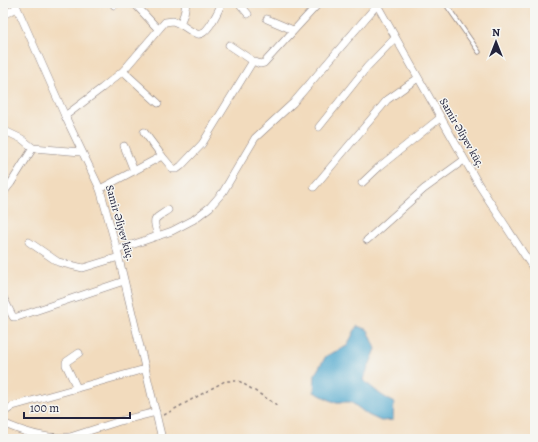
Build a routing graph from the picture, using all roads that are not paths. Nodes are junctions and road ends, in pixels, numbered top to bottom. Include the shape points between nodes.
1 (134, 3) edge
2 (186, 3) edge
3 (222, 3) edge
4 (239, 3) edge
5 (319, 3) edge
6 (445, 3) edge
7 (377, 4) edge
8 (16, 6) edge
9 (248, 14) dead end
10 (3, 15) edge
11 (267, 19) dead end
12 (180, 24) junction
13 (158, 29) junction
14 (293, 30) junction
15 (395, 38) junction
16 (230, 45) dead end
17 (479, 52) dead end
18 (252, 62) junction
19 (123, 71) junction
20 (418, 78) junction
21 (158, 103) dead end
22 (65, 116) junction
23 (440, 118) junction
24 (3, 124) edge
25 (319, 127) dead end
26 (5, 131) edge
27 (144, 132) dead end
28 (124, 146) dead end
29 (33, 148) junction
30 (82, 152) junction
31 (162, 156) junction
32 (464, 160) junction
33 (134, 171) junction
34 (362, 184) dead end
35 (314, 187) dead end
36 (100, 189) junction
37 (3, 192) edge
38 (168, 210) dead end
39 (158, 236) junction
40 (367, 240) dead end
41 (29, 242) dead end
42 (118, 253) junction
43 (535, 271) edge
44 (124, 281) junction
45 (3, 297) edge
46 (80, 353) dead end
47 (145, 369) junction
48 (77, 388) junction
49 (3, 413) edge
50 (156, 415) junction
51 (3, 423) edge
52 (162, 439) edge

1 - 13 street
2 - 12 street
3 - 12 street via 213,21 201,34
4 - 9 street
5 - 14 street
6 - 17 lane
7 - 15 street, Samir Əliyev küç.
7 - 39 street via 293,103 255,138 223,192 210,207 193,220
8 - 10 street
8 - 22 street, Samir Əliyev küç.
11 - 14 street
12 - 13 street via 168,21
13 - 19 street
14 - 18 street via 264,62
15 - 20 street, Samir Əliyev küç.
15 - 25 street via 367,66
16 - 18 street
18 - 31 street via 202,144 181,166 174,169
19 - 21 street
19 - 22 street
20 - 23 street, Samir Əliyev küç.
20 - 35 street via 387,100
22 - 30 street, Samir Əliyev küç.
23 - 32 street, Samir Əliyev küç.
23 - 34 street
24 - 26 street
26 - 29 street
27 - 31 street
28 - 33 street
29 - 30 street
29 - 37 street
30 - 36 street, Samir Əliyev küç.
31 - 33 street
32 - 40 street via 424,189
32 - 43 street, Samir Əliyev küç.
33 - 36 street
36 - 42 street, Samir Əliyev küç.
38 - 39 street via 155,219
39 - 42 street
41 - 42 street via 58,262 82,268
42 - 44 street, Samir Əliyev küç.
44 - 45 street via 17,318 10,314
44 - 47 street, Samir Əliyev küç.
46 - 48 street via 66,362
47 - 48 street
47 - 50 street, Samir Əliyev küç.
48 - 49 street via 13,406
50 - 51 street via 120,421 64,438 28,433
50 - 52 street, Samir Əliyev küç.

